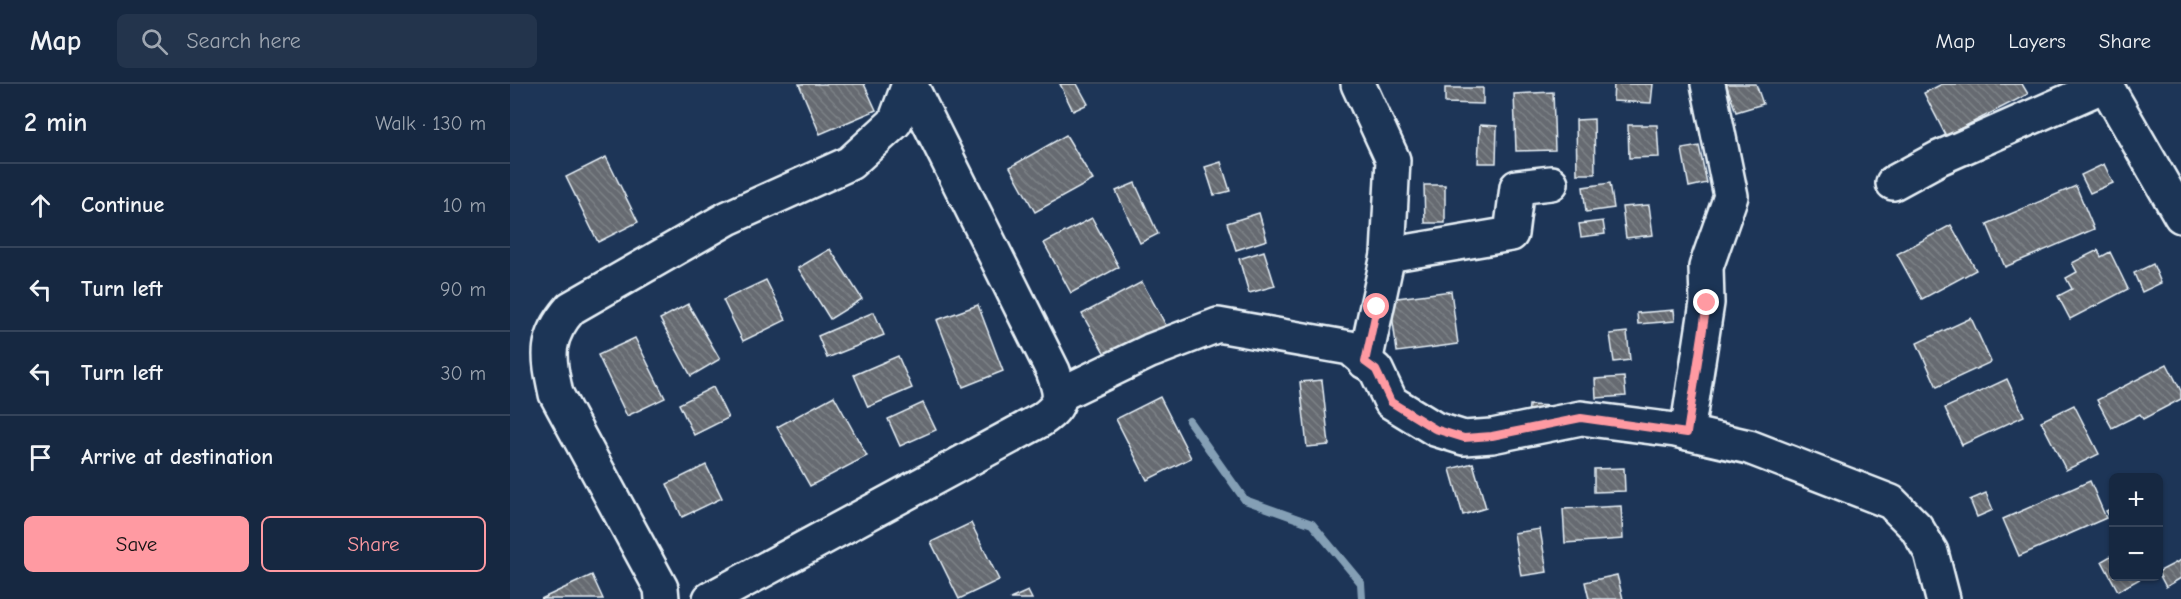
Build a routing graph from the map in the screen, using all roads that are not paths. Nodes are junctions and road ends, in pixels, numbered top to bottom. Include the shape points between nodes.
1 (910, 84) edge
2 (1358, 84) edge
3 (1708, 84) edge
4 (2106, 85) edge
5 (1551, 183) dead end
6 (1893, 183) dead end
7 (2181, 216) edge
8 (1388, 255) junction
9 (1365, 362) junction
10 (1061, 394) junction
11 (1687, 433) junction
12 (662, 599) edge
13 (710, 599) edge
14 (1943, 599) edge

1 - 10 street
1 - 12 street via 895,122 850,164 728,218 571,308 550,339 549,363 556,394 661,588
2 - 8 street via 1393,160
3 - 11 street via 1731,196 1706,267 1707,303
4 - 6 street via 1939,158
4 - 7 street
5 - 8 street via 1517,187 1511,234
8 - 9 street
9 - 10 street via 1350,348 1218,325 1160,347
9 - 11 street via 1376,370 1391,402 1435,429 1464,438 1581,418
10 - 13 street via 1053,412 1041,420
11 - 14 street via 1749,447 1892,502 1916,527 1931,552

